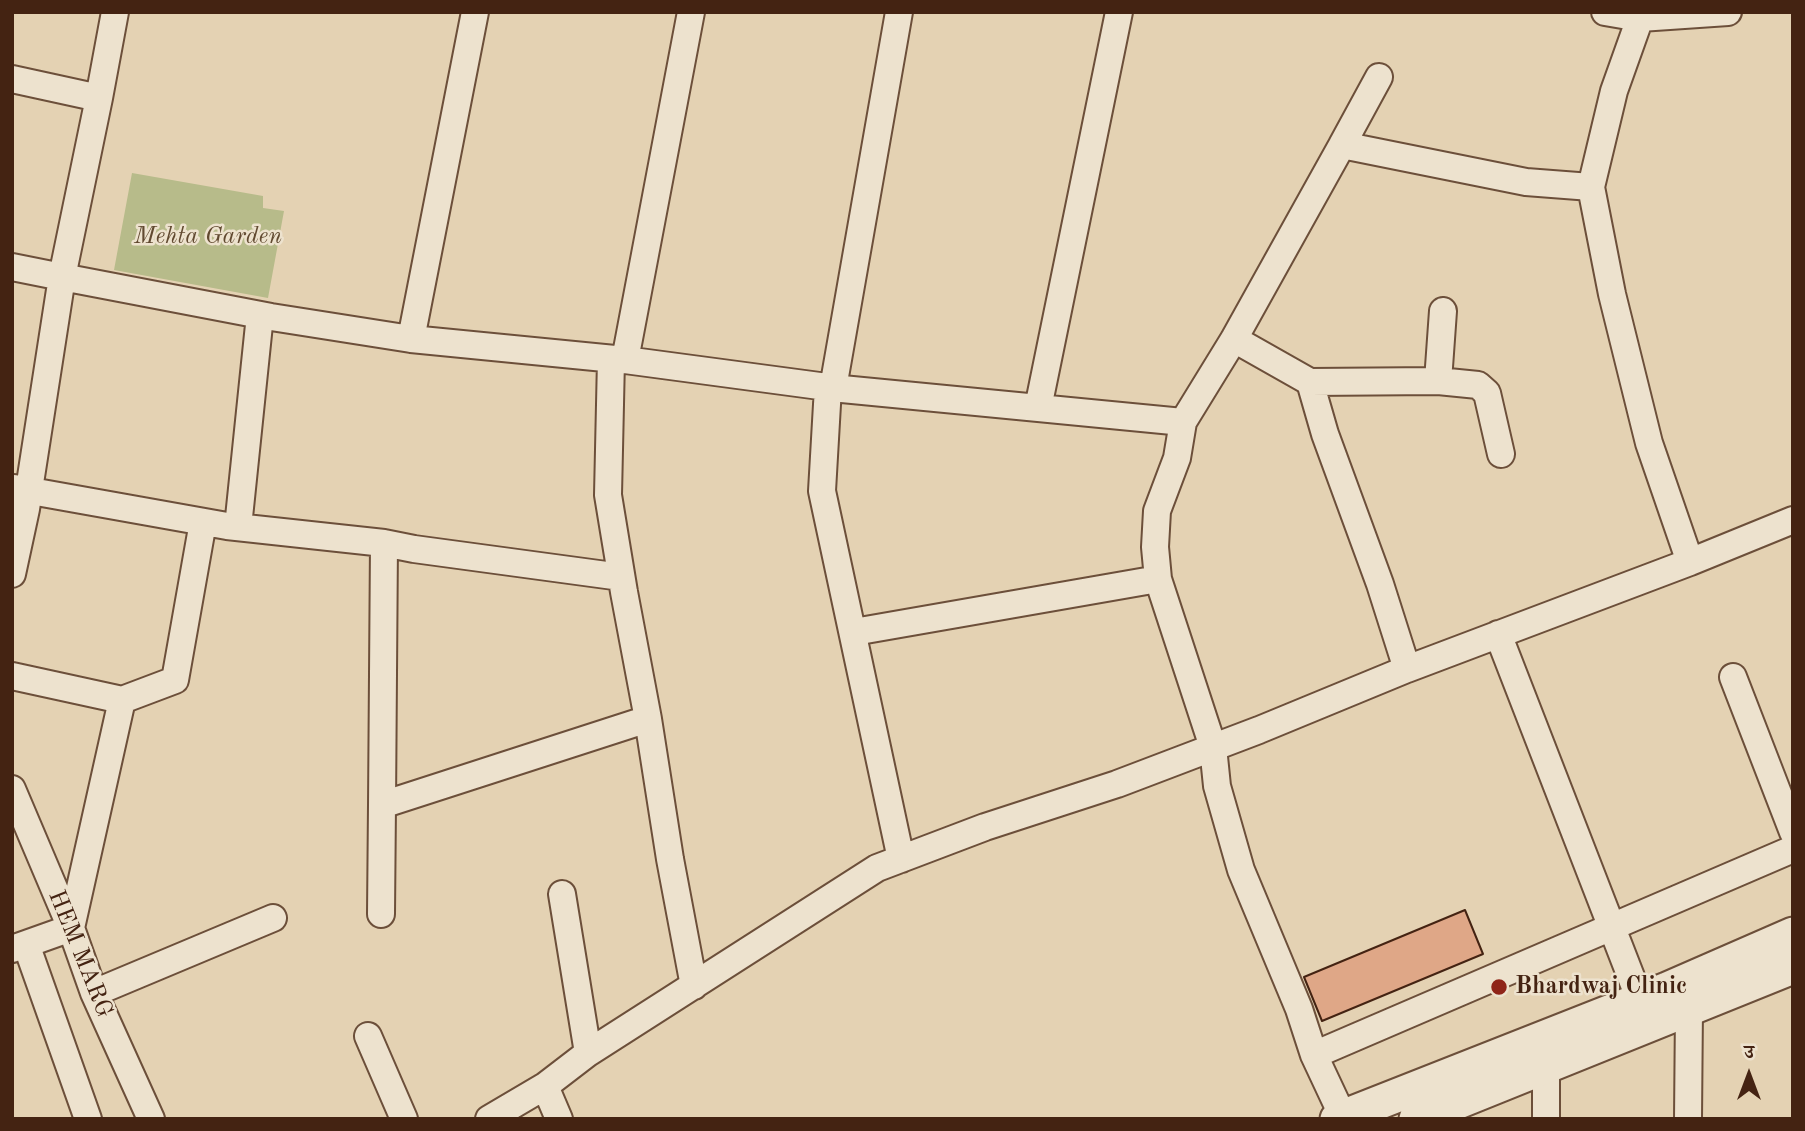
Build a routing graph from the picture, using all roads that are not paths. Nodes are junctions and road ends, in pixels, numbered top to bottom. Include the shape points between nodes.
1 (114, 12) edge
2 (475, 12) edge
3 (691, 12) edge
4 (899, 12) edge
5 (1119, 12) edge
6 (1605, 12) edge
7 (1728, 12) edge
8 (1641, 15) edge
9 (1379, 77) dead end
10 (12, 79) edge
11 (99, 97) junction
12 (1342, 145) junction
13 (1591, 187) junction
14 (12, 267) edge
15 (62, 276) junction
16 (1444, 311) dead end
17 (260, 315) junction
18 (411, 339) junction
19 (1234, 339) junction
20 (618, 359) junction
21 (1438, 381) junction
22 (1310, 382) junction
23 (830, 388) junction
24 (1038, 408) junction
25 (1183, 422) junction
26 (1502, 454) dead end
27 (21, 489) edge
28 (1793, 520) edge
29 (203, 522) junction
30 (238, 527) junction
31 (384, 543) junction
32 (1690, 562) junction
33 (12, 574) edge
34 (621, 576) junction
35 (1158, 579) junction
36 (854, 632) junction
37 (1498, 634) junction
38 (1407, 669) junction
39 (12, 677) edge
40 (1733, 677) dead end
41 (122, 700) junction
42 (648, 719) junction
43 (1213, 747) junction
44 (12, 789) edge
45 (382, 805) junction
46 (19, 823) edge
47 (1793, 832) edge
48 (1793, 849) edge
49 (901, 859) junction
50 (562, 894) dead end
51 (381, 914) dead end
52 (273, 918) dead end
53 (71, 928) junction
54 (1612, 928) junction
55 (1793, 934) edge
56 (19, 947) edge
57 (1793, 967) edge
58 (694, 986) junction
59 (93, 993) junction
60 (1640, 1000) junction
61 (1689, 1008) junction
62 (368, 1036) dead end
63 (588, 1053) junction
64 (1314, 1055) junction
65 (1546, 1066) junction
66 (545, 1086) junction
67 (1341, 1118) edge
68 (88, 1119) edge
69 (151, 1119) edge
70 (404, 1119) edge
71 (489, 1119) edge
72 (559, 1119) edge
73 (1416, 1119) edge
74 (1546, 1119) edge
75 (1688, 1119) edge

1 - 11 street
2 - 18 street
3 - 20 street
4 - 23 street
5 - 24 street
6 - 8 street
7 - 8 street
8 - 13 street via 1614,91
9 - 12 street
10 - 11 street
11 - 15 street
12 - 13 street via 1526,182
12 - 19 street
13 - 32 street via 1612,294 1650,443
14 - 15 street
15 - 17 street
15 - 27 street
16 - 21 street
17 - 18 street
17 - 30 street
18 - 20 street
19 - 22 street
19 - 25 street
20 - 23 street
20 - 34 street via 608,495
21 - 22 street
21 - 26 street via 1478,385 1487,393
22 - 38 street
23 - 24 street
23 - 36 street via 822,491
24 - 25 street
25 - 35 street via 1177,457 1157,511
27 - 29 street
27 - 33 street
28 - 32 street
29 - 30 street
29 - 41 street via 175,680
30 - 31 street
31 - 34 street
31 - 45 street
32 - 37 street
34 - 42 street
35 - 36 street
35 - 43 street
36 - 49 street
37 - 38 street
37 - 54 street
38 - 43 street
39 - 41 street
40 - 47 street
41 - 53 street
42 - 45 street
42 - 58 street
43 - 49 street
43 - 64 street via 1217,786 1241,870
44 - 46 street, HEM MARG
45 - 51 street
46 - 53 street, HEM MARG
48 - 54 street
49 - 58 street via 877,868
50 - 63 street
52 - 59 street
53 - 56 street
53 - 59 street, HEM MARG
54 - 60 street
54 - 64 street
55 - 60 street
56 - 68 street
57 - 61 street
58 - 63 street
59 - 69 street, HEM MARG
60 - 67 street
61 - 65 street
61 - 75 street
62 - 70 street
63 - 66 street
64 - 67 street
65 - 73 street
65 - 74 street
66 - 71 street
66 - 72 street

